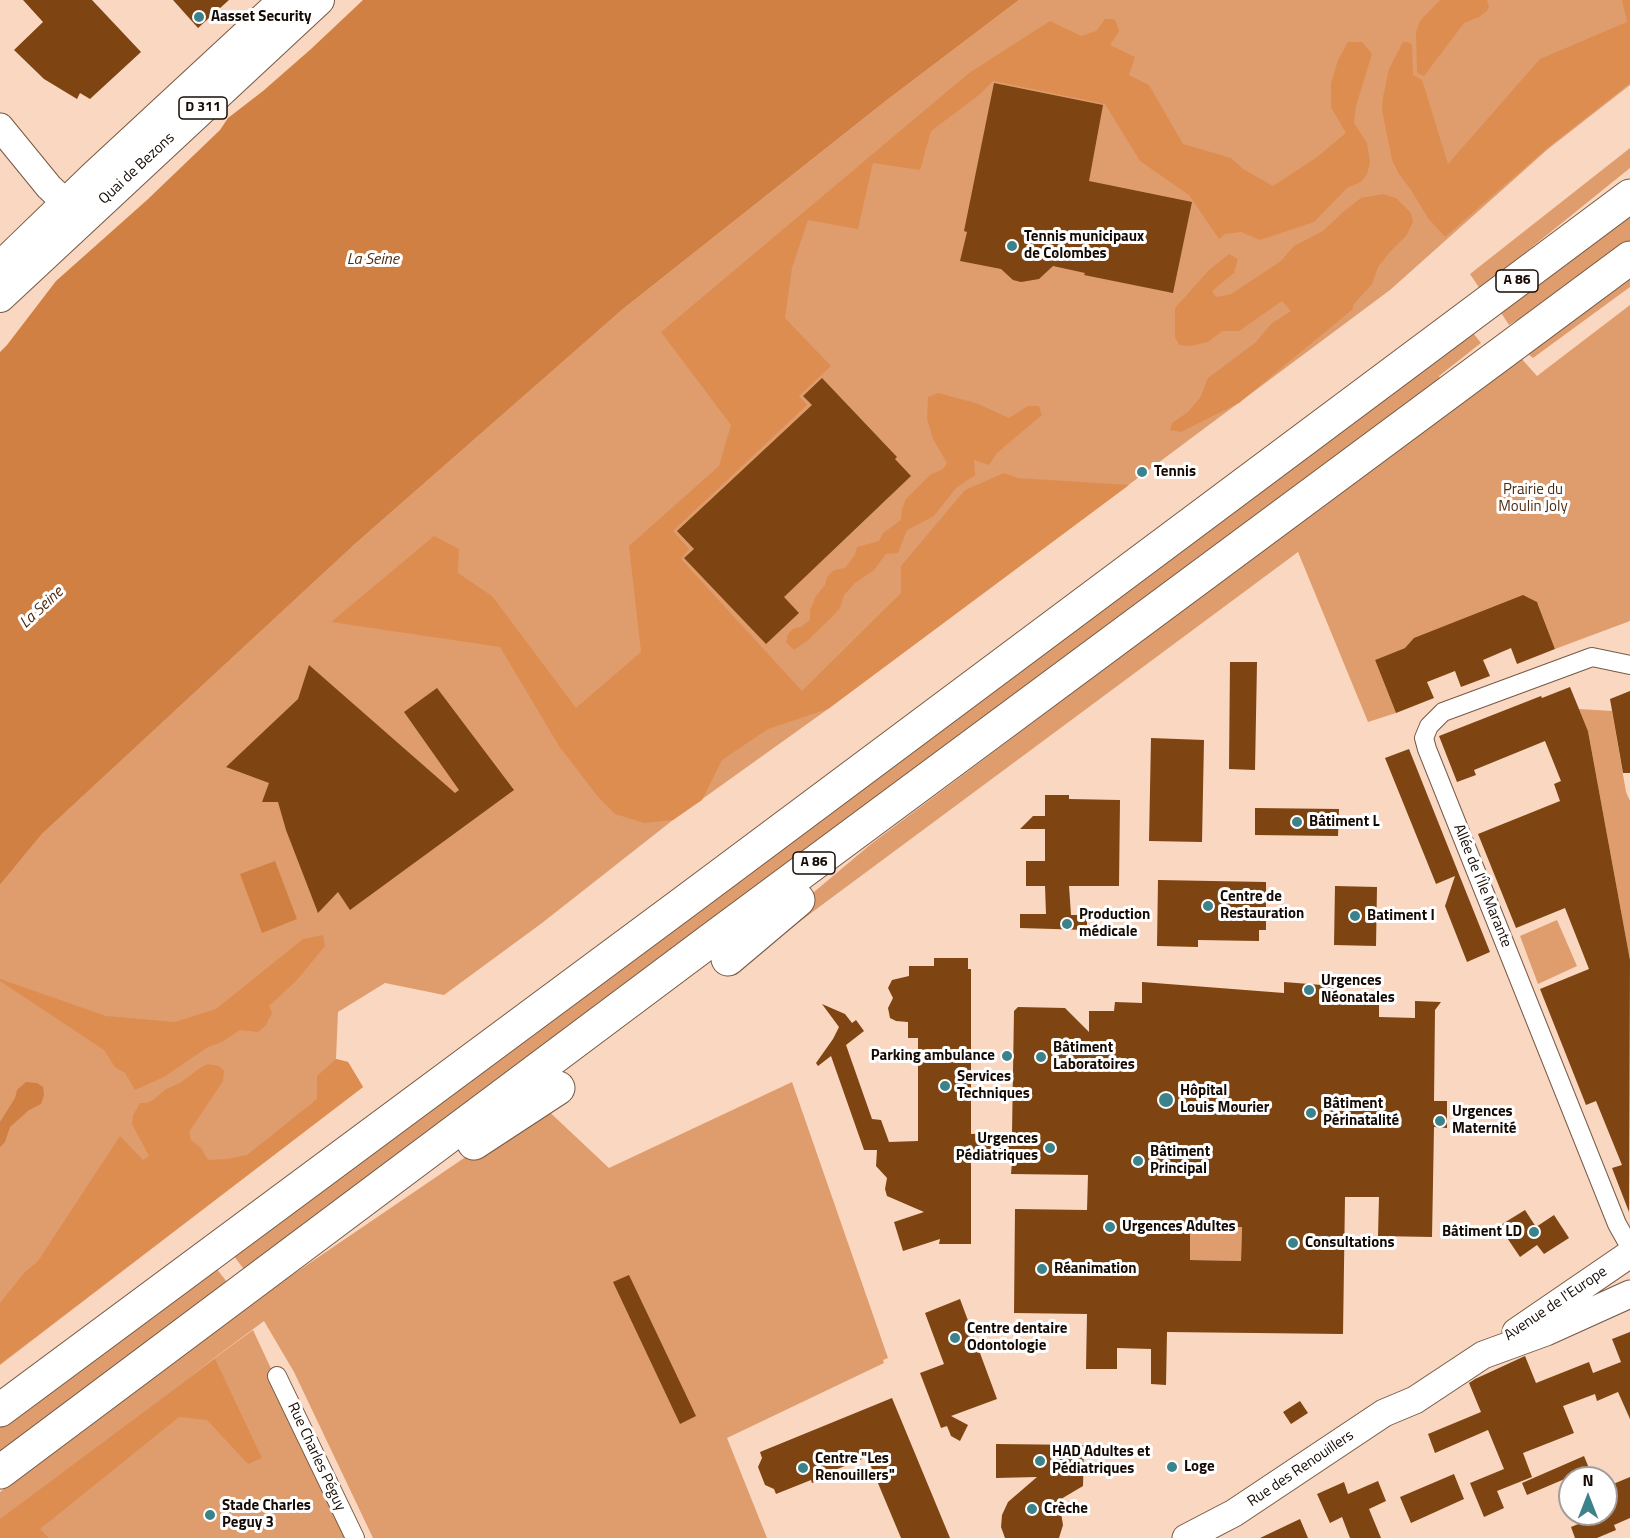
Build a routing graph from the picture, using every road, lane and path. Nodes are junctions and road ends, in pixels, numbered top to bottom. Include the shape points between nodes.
1 (284, 0) edge
2 (319, 0) edge
3 (0, 127) edge
4 (1630, 196) edge
5 (77, 212) junction
6 (1630, 258) edge
7 (0, 267) edge
8 (0, 297) edge
9 (1630, 665) edge
10 (852, 835) junction
11 (728, 959) dead end
12 (558, 1088) dead end
13 (367, 1199) junction
14 (1630, 1247) edge
15 (1630, 1254) edge
16 (1630, 1294) edge
17 (1482, 1355) junction
18 (277, 1376) dead end
19 (1414, 1400) junction
20 (0, 1410) edge
21 (0, 1472) edge
22 (1190, 1537) edge
23 (355, 1538) edge
24 (1223, 1538) edge

1 - 5 main road, Quai de Bezons / D 311
2 - 5 main road, Quai de Bezons / D 311 via 122,183
3 - 5 street via 49,187
4 - 20 highway, A 86
5 - 7 main road, D 311
5 - 8 main road, D 311 via 53,247
6 - 10 highway, A 86
9 - 14 street, Allée de l'Île Marante via 1592,657 1443,712 1428,726 1424,738 1617,1224
10 - 11 highway via 852,854
10 - 13 highway, A 86
12 - 13 highway via 385,1201
13 - 21 highway, A 86
15 - 17 street, Avenue de l'Europe
16 - 17 street, Rue des Renouillers via 1546,1332
17 - 19 street, Rue des Renouillers
18 - 23 street, Rue Charles Péguy
19 - 22 street, Rue des Renouillers via 1384,1413 1234,1513
19 - 24 street, Rue des Renouillers via 1388,1425

